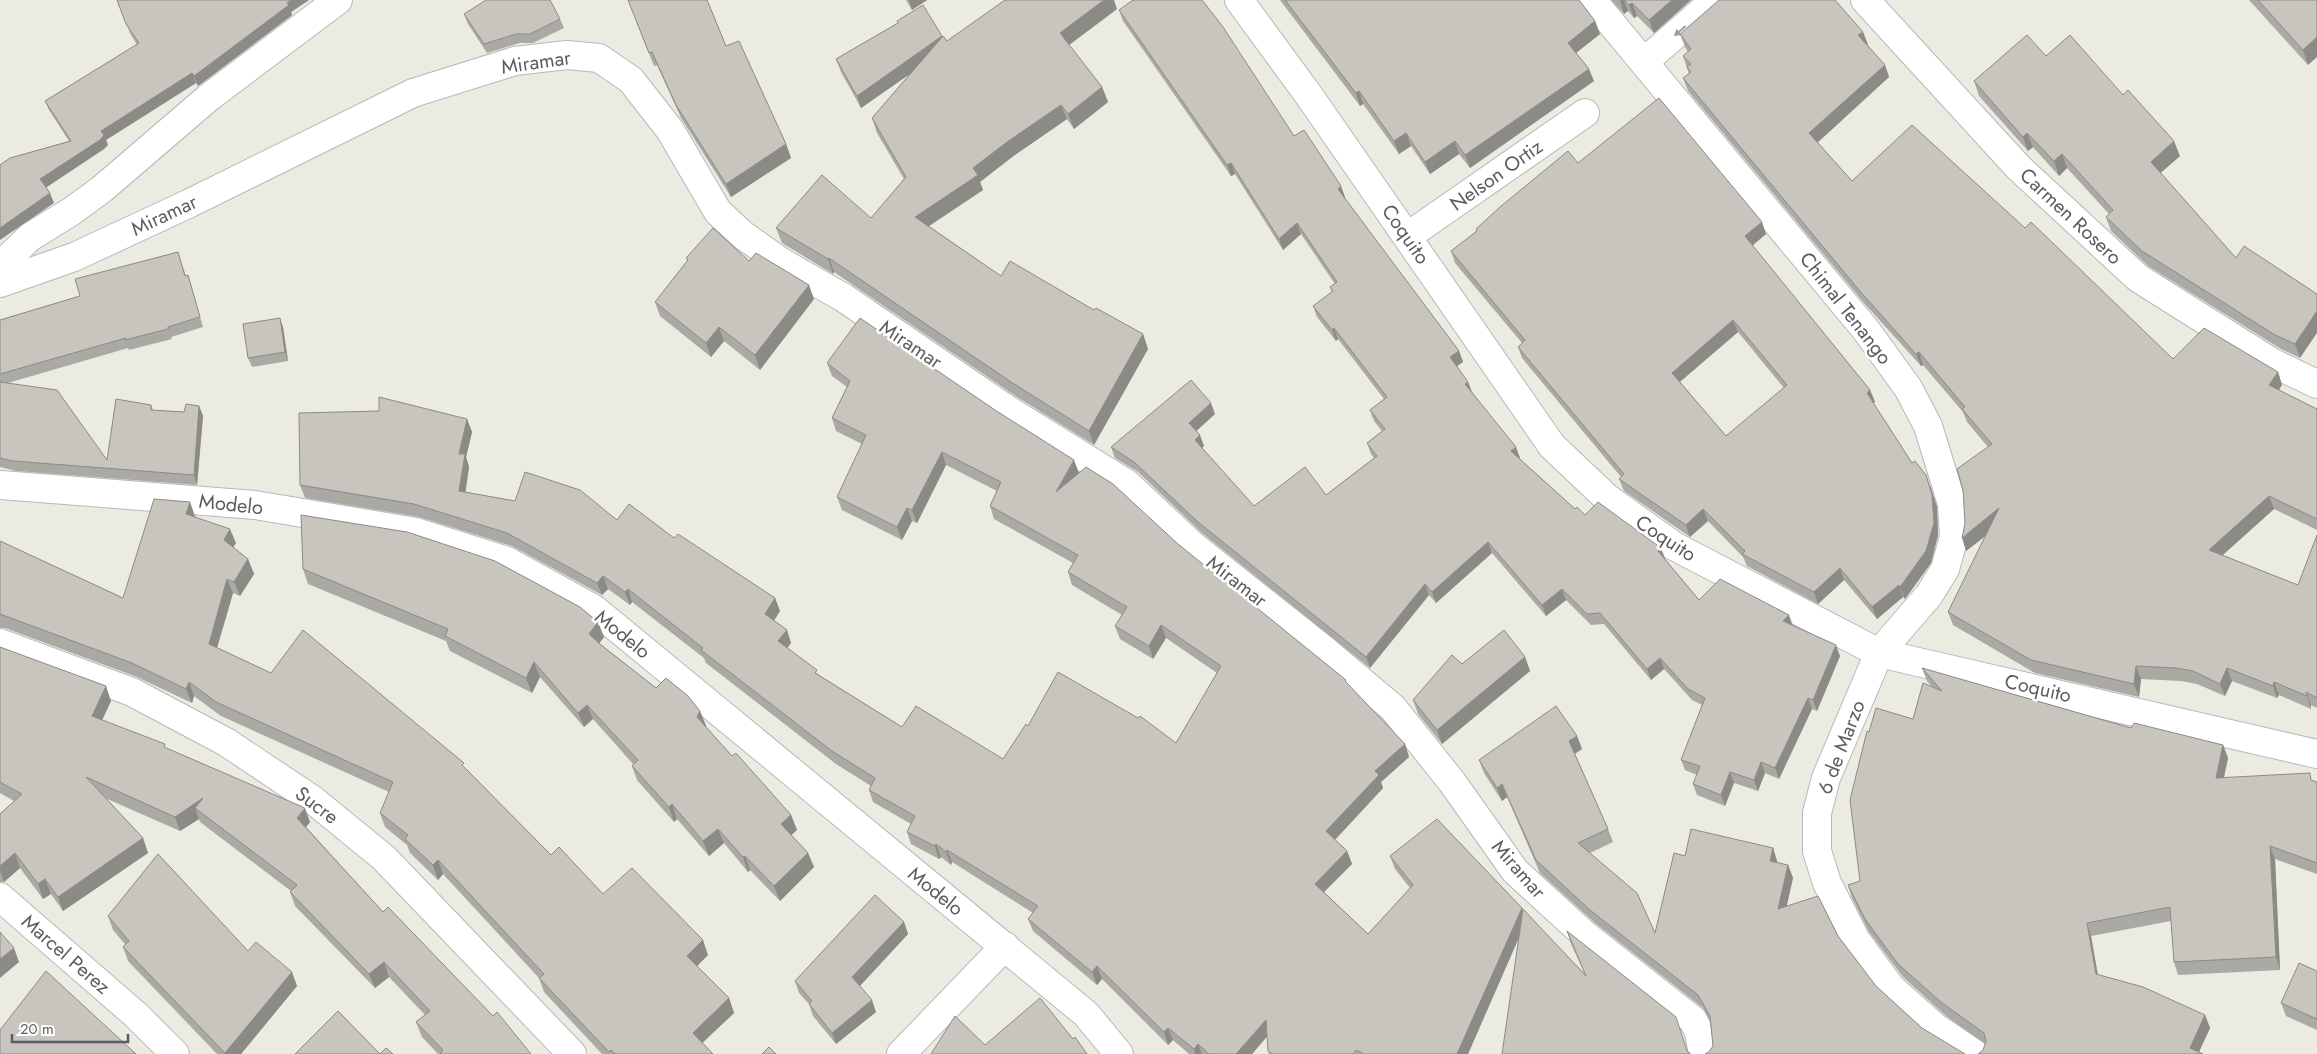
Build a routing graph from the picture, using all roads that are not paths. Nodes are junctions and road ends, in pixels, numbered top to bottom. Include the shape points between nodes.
1 (338, 0) edge
2 (1239, 0) edge
3 (1592, 0) edge
4 (1715, 0) edge
5 (1865, 0) edge
6 (1644, 62) junction
7 (1585, 113) dead end
8 (1408, 236) junction
9 (0, 266) edge
10 (0, 283) edge
11 (2317, 384) edge
12 (1, 485) edge
13 (0, 644) edge
14 (1879, 653) junction
15 (2317, 754) edge
16 (0, 897) edge
17 (1005, 946) junction
18 (175, 1054) edge
19 (572, 1054) edge
20 (900, 1054) edge
21 (1120, 1054) edge
22 (1703, 1054) edge
23 (1975, 1054) edge

1 - 9 street via 208,98 102,188 30,237
2 - 8 street, Coquito
3 - 6 street, Chimal Tenango
4 -> 6 street
5 - 11 street, Carmen Rosero via 2019,168 2138,278 2273,363
6 - 14 street, Chimal Tenango via 1866,330 1908,388 1928,426 1952,504 1954,537 1945,569 1929,596
7 - 8 street, Nelson Ortiz
8 - 14 street, Coquito via 1552,446 1607,498 1674,546
10 - 22 street, Miramar via 74,257 413,94 515,62 567,55 598,58 631,80 670,130 718,212 743,235 781,262 844,298 1008,410 1127,484 1192,545 1393,708 1452,782 1515,871 1585,935 1693,1020
12 - 17 street, Modelo via 255,505 416,532 507,561 594,609
13 - 19 street, Sucre via 132,692 226,742 314,800 384,858
14 - 15 street, Coquito
14 - 23 street, 6 de Marzo via 1826,778 1816,813 1817,851 1827,883 1856,940 1891,988 1936,1028
16 - 18 street, Marcel Perez via 136,1015
17 - 20 street
17 - 21 street, Modelo via 1086,1014

